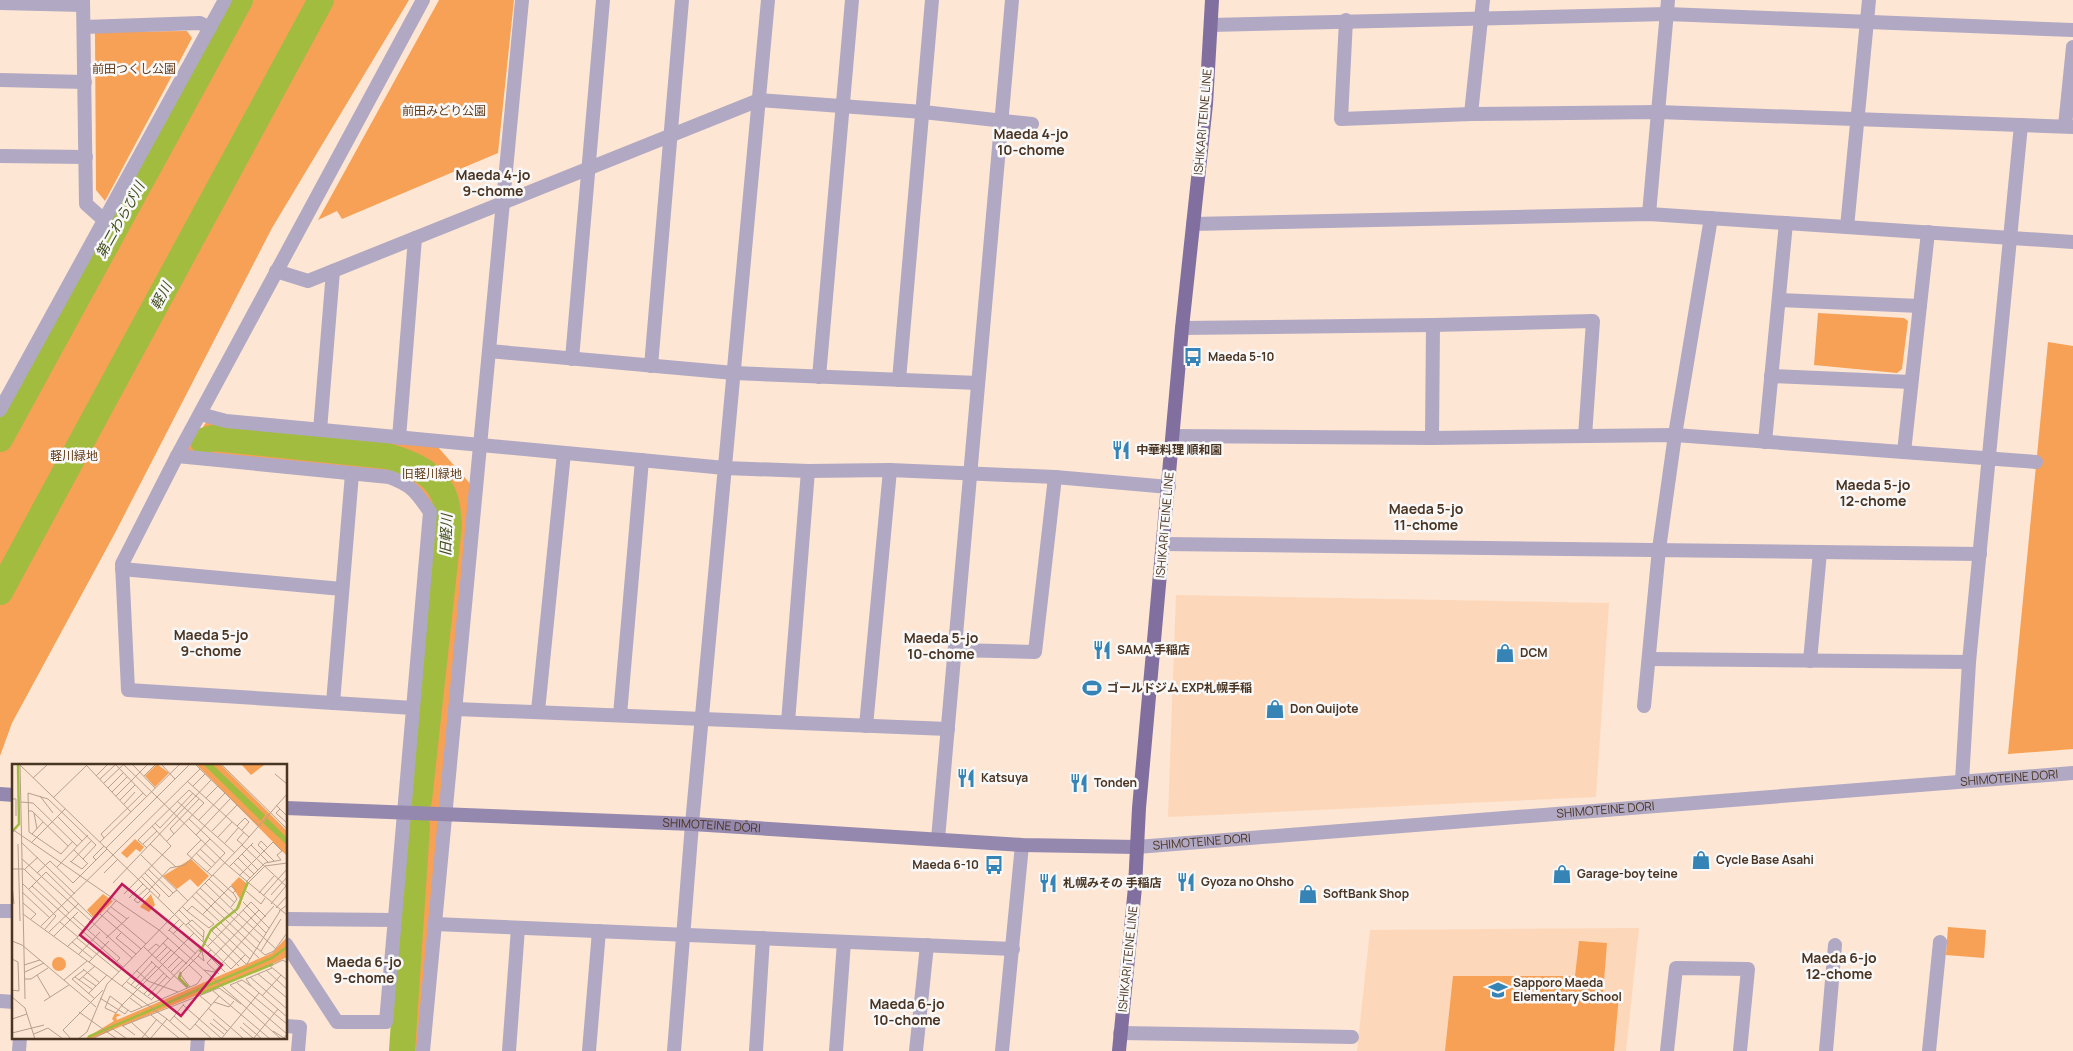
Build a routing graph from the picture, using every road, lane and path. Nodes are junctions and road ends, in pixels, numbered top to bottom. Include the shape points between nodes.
1 (225, 0) edge
2 (424, 0) edge
3 (522, 0) edge
4 (603, 0) edge
5 (682, 0) edge
6 (768, 0) edge
7 (852, 0) edge
8 (932, 0) edge
9 (1012, 0) edge
10 (1212, 0) edge
11 (1483, 0) edge
12 (1869, 0) edge
13 (83, 3) edge
14 (0, 4) edge
15 (1668, 7) edge
16 (1482, 19) junction
17 (1346, 20) junction
18 (1867, 22) junction
19 (1211, 25) junction
20 (84, 27) junction
21 (210, 28) junction
22 (2073, 30) edge
23 (2073, 47) edge
24 (0, 80) edge
25 (85, 82) junction
26 (759, 100) junction
27 (844, 107) junction
28 (923, 112) junction
29 (1658, 112) junction
30 (1471, 114) junction
31 (1856, 119) junction
32 (1001, 120) junction
33 (1032, 124) dead end
34 (2021, 125) junction
35 (2069, 127) edge
36 (671, 135) junction
37 (0, 156) edge
38 (86, 157) junction
39 (588, 168) junction
40 (503, 203) junction
41 (1649, 214) junction
42 (1711, 218) junction
43 (104, 220) junction
44 (1786, 223) junction
45 (1193, 224) junction
46 (1847, 227) junction
47 (1928, 232) junction
48 (415, 238) junction
49 (2010, 238) junction
50 (2073, 242) edge
51 (276, 271) junction
52 (333, 271) junction
53 (1779, 300) junction
54 (1920, 306) junction
55 (1434, 326) junction
56 (1182, 328) junction
57 (489, 351) junction
58 (572, 359) junction
59 (651, 366) junction
60 (734, 373) junction
61 (1771, 376) junction
62 (819, 377) junction
63 (898, 380) junction
64 (1911, 382) junction
65 (978, 383) junction
66 (0, 410) edge
67 (200, 414) junction
68 (320, 430) junction
69 (1675, 435) junction
70 (1173, 436) junction
71 (1585, 436) junction
72 (399, 438) junction
73 (1432, 438) junction
74 (1765, 442) junction
75 (480, 445) junction
76 (1904, 452) junction
77 (564, 453) junction
78 (177, 456) junction
79 (1989, 459) junction
80 (642, 460) junction
81 (2036, 462) dead end
82 (725, 468) junction
83 (890, 470) junction
84 (808, 471) junction
85 (352, 474) junction
86 (969, 474) junction
87 (1055, 478) junction
88 (1169, 487) junction
89 (1164, 544) junction
90 (1659, 549) junction
91 (1820, 552) junction
92 (1980, 554) junction
93 (122, 569) junction
94 (342, 589) junction
95 (955, 650) junction
96 (1650, 659) junction
97 (1810, 661) junction
98 (1969, 662) junction
99 (333, 703) junction
100 (1644, 706) dead end
101 (413, 708) junction
102 (456, 709) junction
103 (538, 711) junction
104 (620, 715) junction
105 (702, 718) junction
106 (788, 722) junction
107 (866, 726) junction
108 (948, 729) junction
109 (2073, 773) edge
110 (1962, 782) junction
111 (288, 808) edge
112 (404, 812) junction
113 (446, 814) junction
114 (692, 824) junction
115 (938, 840) junction
116 (1022, 845) junction
117 (1137, 846) junction
118 (288, 919) edge
119 (395, 920) junction
120 (436, 924) junction
121 (518, 928) junction
122 (599, 931) junction
123 (685, 935) junction
124 (763, 938) junction
125 (844, 942) junction
126 (1940, 942) dead end
127 (1835, 945) dead end
128 (927, 946) junction
129 (288, 947) edge
130 (1012, 949) junction
131 (288, 1026) edge
132 (1120, 1033) junction
133 (1352, 1037) dead end
134 (20, 1038) edge
135 (198, 1038) edge
136 (19, 1051) edge
137 (197, 1051) edge
138 (298, 1051) edge
139 (424, 1051) edge
140 (509, 1051) edge
141 (589, 1051) edge
142 (674, 1051) edge
143 (756, 1051) edge
144 (836, 1051) edge
145 (916, 1051) edge
146 (1002, 1051) edge
147 (1119, 1051) edge
148 (1667, 1051) edge
149 (1740, 1051) edge
150 (1826, 1051) edge
151 (1929, 1051) edge

1 - 21 street
2 - 51 street
3 - 40 street
4 - 39 street
5 - 36 street
6 - 26 street
7 - 27 street
8 - 28 street
9 - 32 street
10 - 19 main road, ISHIKARI TEINE LINE
11 - 16 street
12 - 18 street
13 - 14 street
13 - 20 street
15 - 16 street
15 - 18 street
15 - 29 street
16 - 17 street
16 - 30 street
17 - 19 street
17 - 30 street via 1341,119
18 - 22 street
18 - 31 street
19 - 45 main road, ISHIKARI TEINE LINE
20 - 21 street via 200,23
20 - 25 street
21 - 43 street
23 - 35 street
24 - 25 street
25 - 38 street
26 - 27 street
26 - 36 street
26 - 60 street
27 - 28 street
27 - 62 street
28 - 32 street
28 - 63 street
29 - 30 street
29 - 31 street
29 - 41 street
31 - 34 street
31 - 46 street
32 - 33 street
32 - 65 street
34 - 35 street
34 - 49 street
36 - 39 street
36 - 59 street
37 - 38 street
38 - 43 street via 86,204
39 - 40 street
39 - 58 street
40 - 48 street
40 - 57 street
41 - 42 street
41 - 45 street
42 - 44 street
42 - 69 street
43 - 66 street
44 - 46 street
44 - 53 street
45 - 56 main road, ISHIKARI TEINE LINE
46 - 47 street
47 - 49 street
47 - 54 street
48 - 52 street
48 - 72 street
49 - 50 street
49 - 79 street
51 - 52 street via 308,281
51 - 67 street
52 - 68 street
53 - 54 street
53 - 61 street
54 - 64 street
55 - 56 street
55 - 71 street via 1593,321
55 - 73 street
56 - 70 main road, ISHIKARI TEINE LINE
57 - 58 street
57 - 75 street
58 - 59 street
59 - 60 street
60 - 62 street
60 - 82 street
61 - 64 street
61 - 74 street
62 - 63 street
63 - 65 street
64 - 76 street
65 - 86 street
67 - 68 street via 226,421
67 - 78 street
68 - 72 street
69 - 71 street
69 - 74 street
69 - 90 street
70 - 73 street
70 - 88 main road, ISHIKARI TEINE LINE
71 - 73 street
72 - 75 street
74 - 76 street
75 - 77 street
75 - 102 street
76 - 79 street
77 - 80 street
77 - 103 street
78 - 85 street
78 - 93 street
79 - 81 street
79 - 92 street
80 - 82 street
80 - 104 street
82 - 84 street
82 - 105 street
83 - 84 street
83 - 86 street
83 - 107 street
84 - 106 street
85 - 94 street
85 - 101 street via 390,477 406,483 430,512
86 - 87 street
86 - 95 street
87 - 88 street
87 - 95 street via 1035,652
88 - 89 main road, ISHIKARI TEINE LINE
89 - 90 street
89 - 117 main road, ISHIKARI TEINE LINE
90 - 91 street
90 - 96 street
91 - 92 street
91 - 97 street
92 - 98 street
93 - 94 street
93 - 99 street via 128,690
94 - 99 street
95 - 108 street
96 - 97 street
96 - 100 street
97 - 98 street
98 - 110 street
99 - 101 street
101 - 112 street
102 - 103 street
102 - 113 street
103 - 104 street
104 - 105 street
105 - 106 street
105 - 114 street
106 - 107 street
107 - 108 street
108 - 115 street
109 - 110 street, SHIMOTEINE DORI
110 - 117 street, SHIMOTEINE DORI
111 - 112 main road, SHIMOTEINE DŌRI
112 - 113 main road, SHIMOTEINE DŌRI
112 - 119 street
113 - 114 main road, SHIMOTEINE DŌRI
113 - 120 street
114 - 115 main road, SHIMOTEINE DŌRI
114 - 123 street
115 - 116 main road, SHIMOTEINE DŌRI
116 - 117 main road, SHIMOTEINE DŌRI
116 - 130 street
117 - 132 main road, ISHIKARI TEINE LINE
118 - 119 street
119 - 129 street via 386,1022 337,1022
120 - 121 street
120 - 139 street
121 - 122 street
121 - 140 street
122 - 123 street
122 - 141 street
123 - 124 street
123 - 142 street
124 - 125 street
124 - 143 street
125 - 128 street
125 - 144 street
126 - 151 street
127 - 150 street
128 - 130 street
128 - 145 street
130 - 146 street
131 - 138 street via 300,1026
132 - 133 street
132 - 147 main road, ISHIKARI TEINE LINE
134 - 136 street
135 - 137 street
148 - 149 street via 1676,968 1685,968 1748,969

